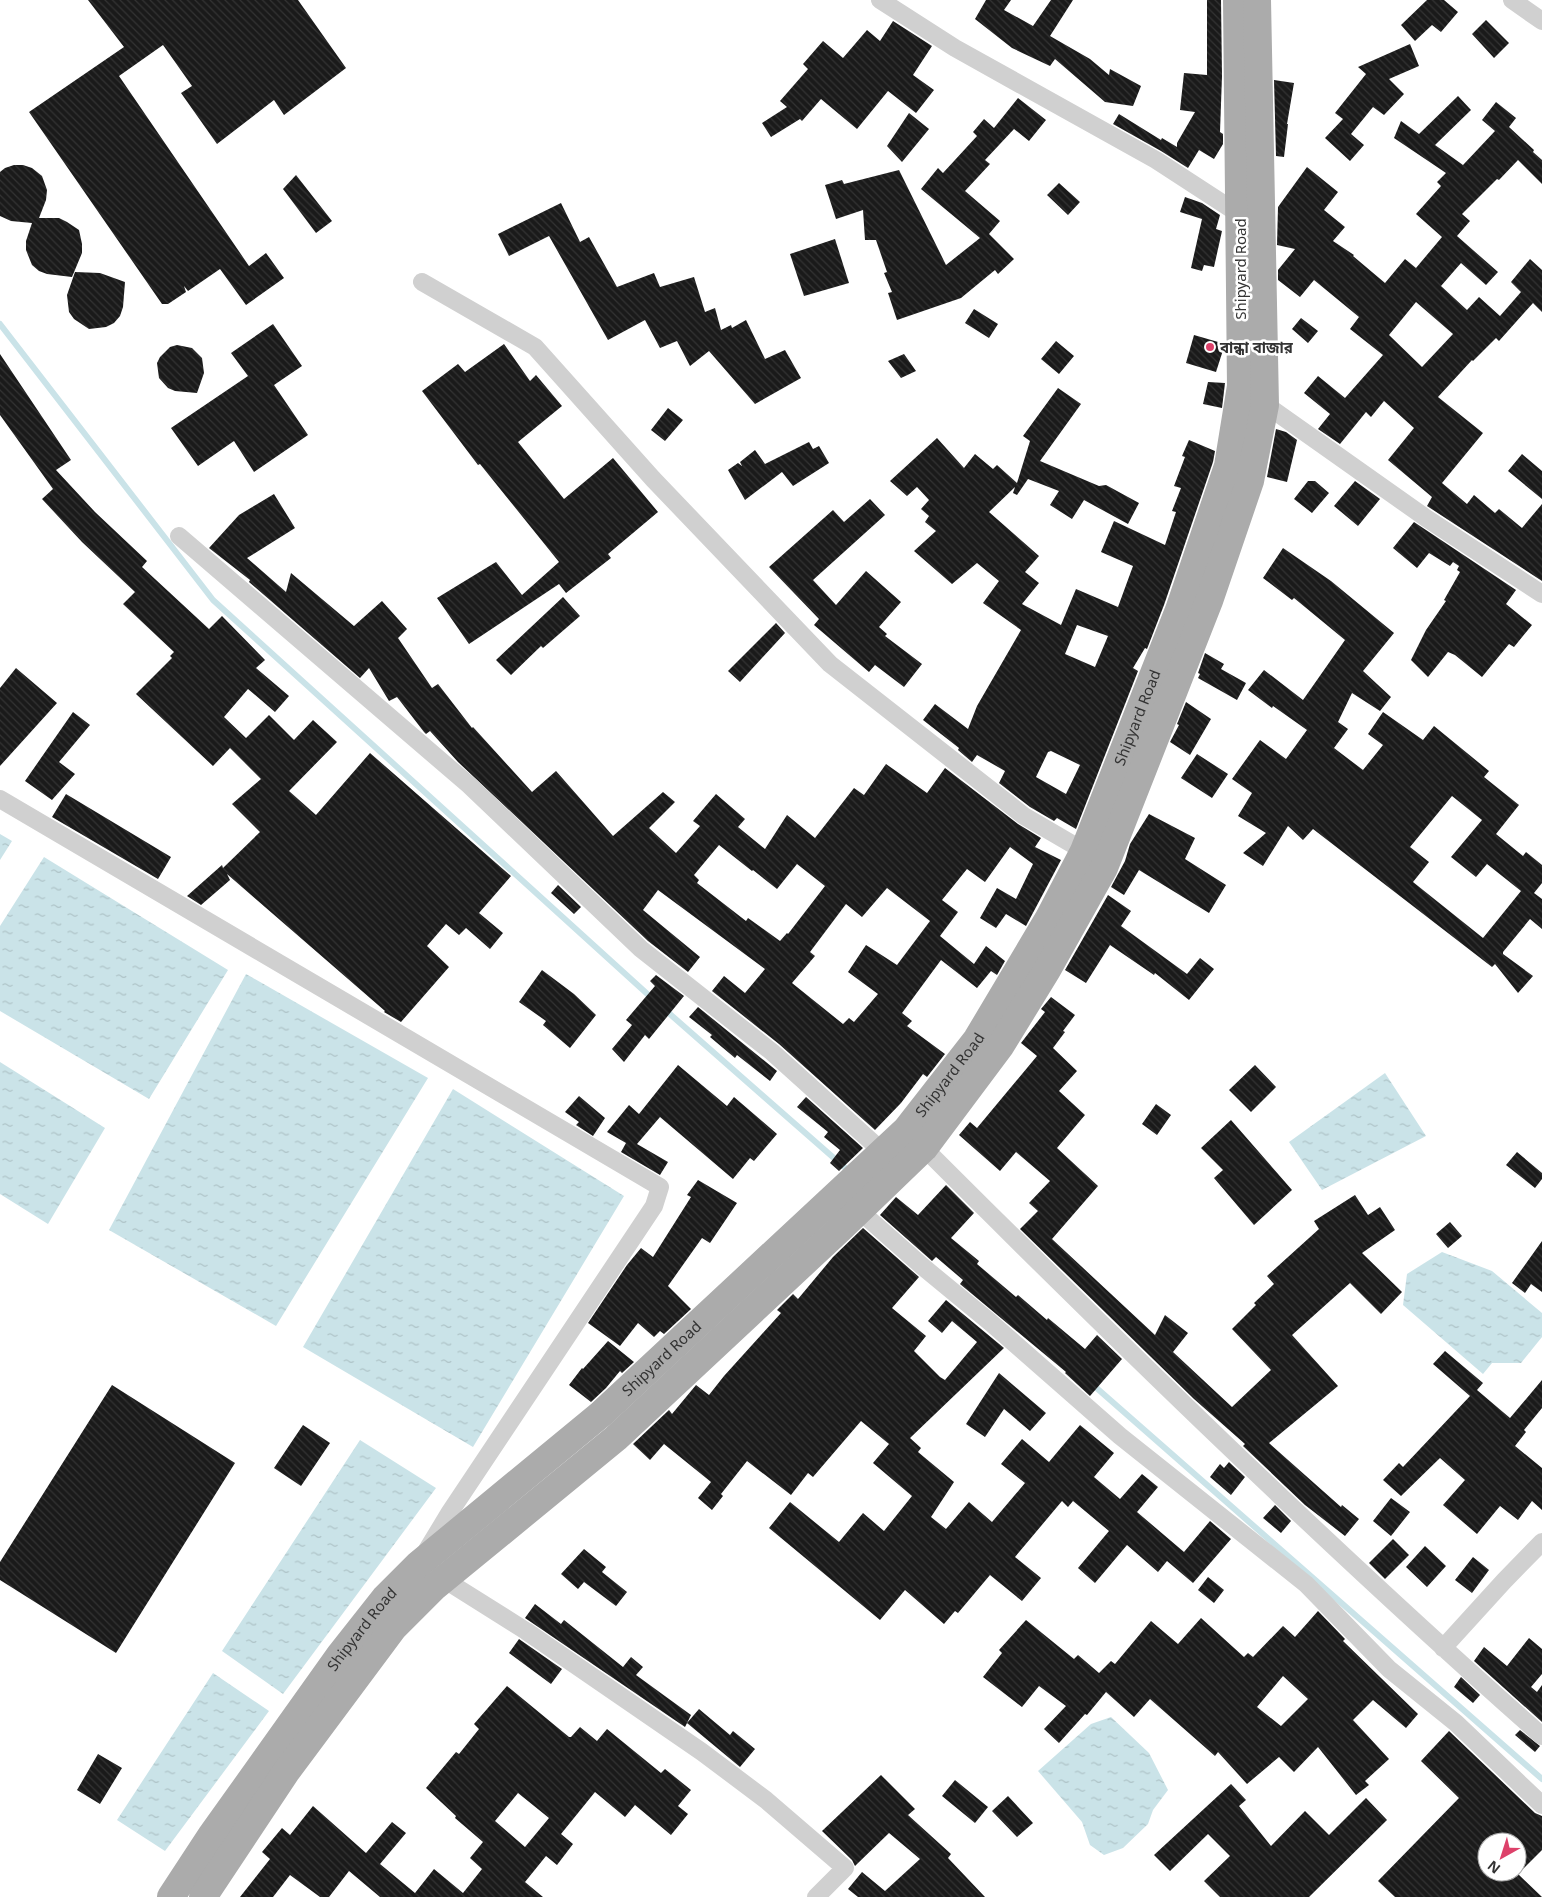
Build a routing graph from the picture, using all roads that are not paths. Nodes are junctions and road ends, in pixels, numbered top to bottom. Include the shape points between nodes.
1 (880, 0) edge
2 (1237, 0) edge
3 (1258, 0) edge
4 (1512, 0) edge
5 (1542, 21) edge
6 (1240, 214) junction
7 (422, 282) dead end
8 (1241, 386) junction
9 (1265, 405) junction
10 (179, 536) dead end
11 (1542, 594) edge
12 (0, 799) edge
13 (1084, 851) junction
14 (915, 1139) junction
15 (882, 1152) junction
16 (840, 1192) junction
17 (859, 1211) junction
18 (1542, 1542) edge
19 (419, 1564) junction
20 (445, 1579) junction
21 (1442, 1648) junction
22 (1542, 1736) edge
23 (1542, 1805) edge
24 (171, 1897) edge
25 (203, 1897) edge
26 (816, 1897) edge

1 - 6 street via 955,48 1156,160
2 - 6 main road, Shipyard Road
3 - 9 main road, Shipyard Road
4 - 5 street
6 - 8 main road, Shipyard Road
7 - 13 street via 535,348 653,479 830,664 1024,816
8 - 9 street
8 - 13 main road, Shipyard Road via 1225,475 1179,610
9 - 11 street via 1426,518
9 - 14 main road, Shipyard Road via 1250,481 1209,601 1104,868 1002,1045
10 - 15 street via 469,785 641,949 772,1052
12 - 19 street via 660,1187 654,1206 455,1504
13 - 14 main road, Shipyard Road via 1049,918
14 - 15 main road, Shipyard Road
14 - 17 main road, Shipyard Road
14 - 21 street via 1222,1442
15 - 16 main road, Shipyard Road
16 - 17 street
16 - 19 main road, Shipyard Road via 601,1414
17 - 20 main road, Shipyard Road via 616,1438
17 - 23 street via 1127,1442 1306,1584 1388,1669 1456,1723
18 - 21 street
19 - 20 street
19 - 24 main road, Shipyard Road via 385,1598 340,1655
20 - 25 main road, Shipyard Road via 394,1627 286,1772
20 - 26 street via 702,1752 766,1800 845,1868
21 - 22 street

